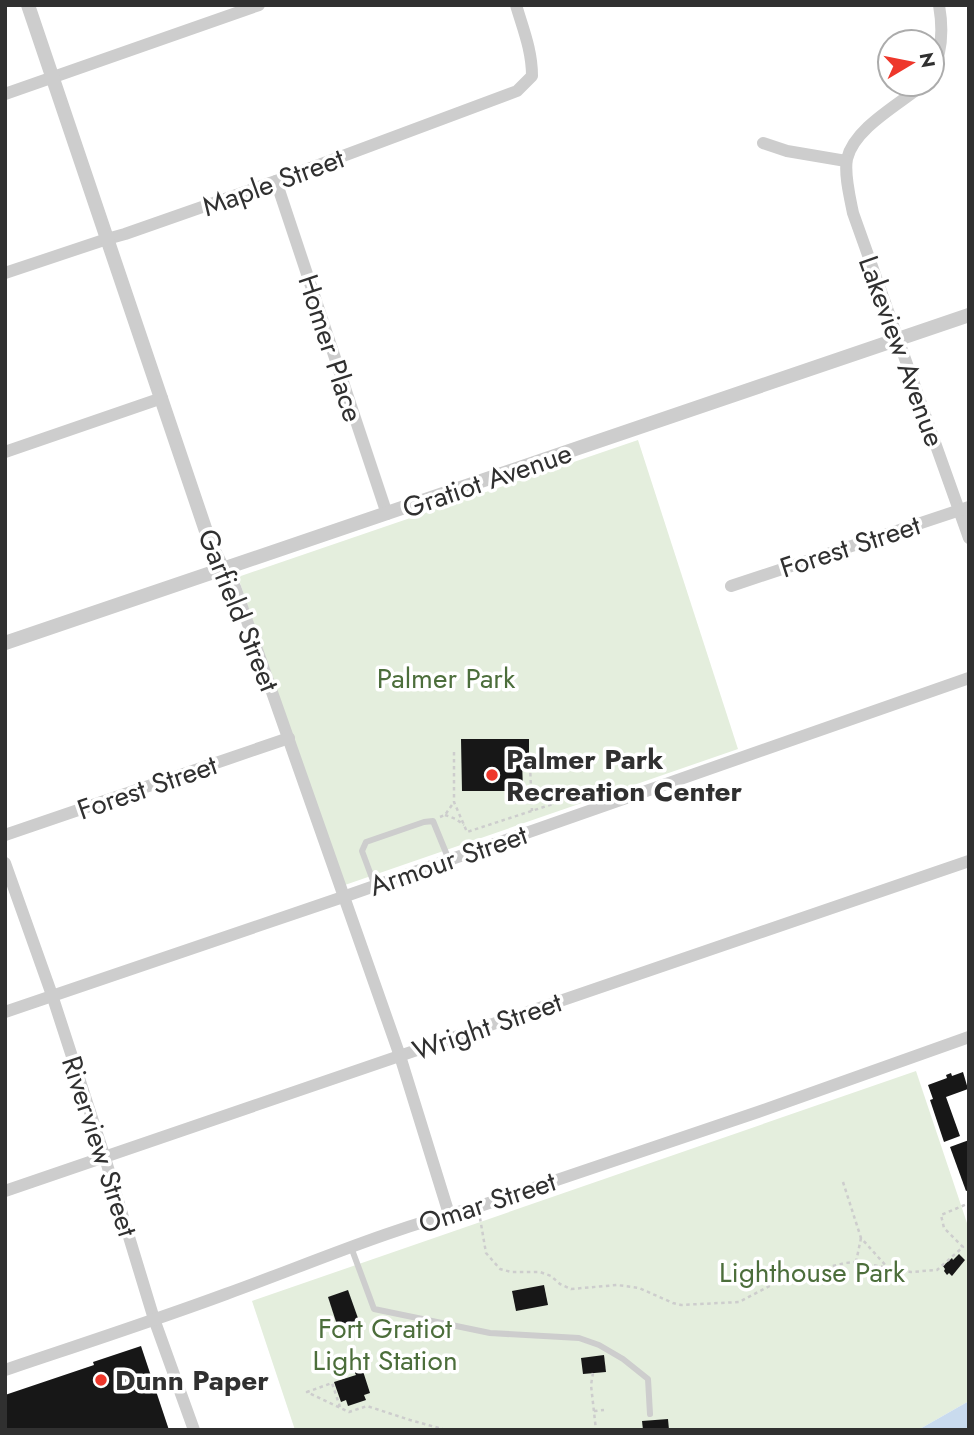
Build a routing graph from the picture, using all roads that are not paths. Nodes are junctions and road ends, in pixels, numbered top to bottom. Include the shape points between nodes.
1 (28, 5) edge
2 (259, 5) edge
3 (516, 5) edge
4 (939, 5) edge
5 (940, 28) edge
6 (53, 77) junction
7 (5, 94) edge
8 (908, 98) edge
9 (763, 143) dead end
10 (846, 161) junction
11 (276, 181) junction
12 (107, 239) junction
13 (5, 273) edge
14 (969, 315) edge
15 (898, 339) junction
16 (162, 398) junction
17 (5, 452) edge
18 (964, 509) edge
19 (387, 514) junction
20 (969, 538) edge
21 (223, 569) junction
22 (731, 586) dead end
23 (5, 643) edge
24 (969, 678) edge
25 (289, 738) junction
26 (5, 835) edge
27 (449, 860) junction
28 (969, 861) edge
29 (5, 863) edge
30 (375, 886) junction
31 (343, 897) junction
32 (52, 995) junction
33 (5, 1012) edge
34 (969, 1037) edge
35 (400, 1056) junction
36 (105, 1158) junction
37 (5, 1191) edge
38 (449, 1214) junction
39 (351, 1247) junction
40 (154, 1319) junction
41 (5, 1370) edge
42 (650, 1414) dead end
43 (194, 1430) edge

1 - 6 street, Garfield Street
2 - 6 street
3 - 11 street, Maple Street via 530,51 532,76 517,91
4 - 5 street
6 - 7 street
6 - 12 street, Garfield Street
8 - 10 street via 866,129
9 - 10 street
10 - 15 street, Lakeview Avenue via 853,213
11 - 12 street, Maple Street
11 - 19 street, Homer Place
12 - 13 street, Maple Street
12 - 16 street, Garfield Street
14 - 15 street, Gratiot Avenue
15 - 18 street, Lakeview Avenue
15 - 19 street, Gratiot Avenue
16 - 17 street
16 - 21 street, Garfield Street
18 - 20 street, Lakeview Avenue
18 - 22 street, Forest Street
19 - 21 street, Gratiot Avenue
21 - 23 street, Gratiot Avenue
21 - 25 street, Garfield Street via 235,587
24 - 27 street, Armour Street
25 - 26 street, Forest Street
25 - 31 street, Garfield Street
27 - 30 street, Armour Street
27 - 30 lane via 433,821 366,842 362,851
28 - 35 street, Wright Street
29 - 32 street, Riverview Street
30 - 31 street, Armour Street
31 - 32 street, Armour Street
31 - 35 street, Garfield Street
32 - 33 street, Armour Street
32 - 36 street, Riverview Street
34 - 38 street, Omar Street
35 - 36 street, Wright Street
35 - 38 street, Garfield Street
36 - 37 street, Wright Street
36 - 40 street, Riverview Street
38 - 39 street, Omar Street
39 - 40 street, Omar Street
39 - 42 lane via 374,1309 490,1333 589,1341 648,1379
40 - 41 street, Omar Street
40 - 43 street, Riverview Street

